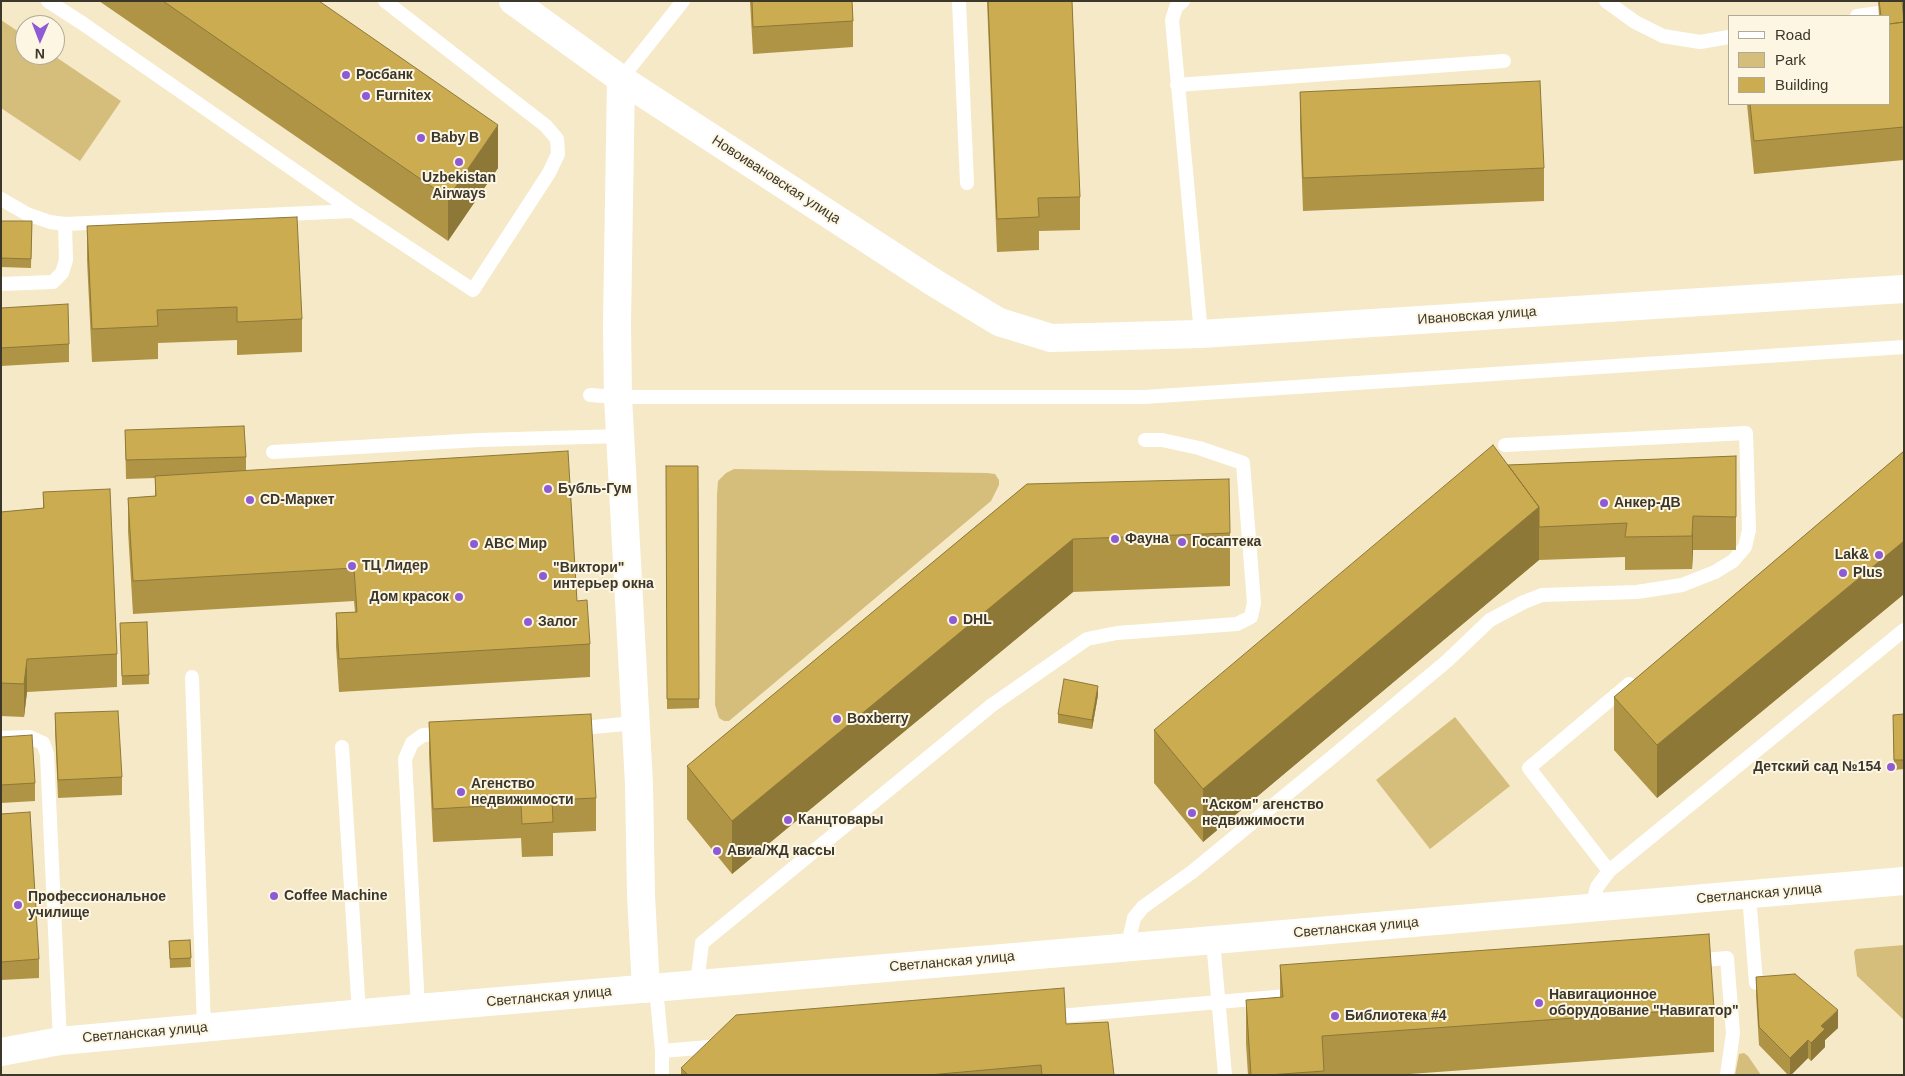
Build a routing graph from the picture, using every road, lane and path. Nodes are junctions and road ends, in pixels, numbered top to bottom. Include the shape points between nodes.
1 (48, 1) edge
2 (385, 1) edge
3 (513, 1) edge
4 (683, 1) edge
5 (959, 1) edge
6 (1606, 1) edge
7 (1177, 3) edge
8 (1879, 13) edge
9 (1864, 15) edge
10 (1728, 37) edge
11 (1504, 61) dead end
12 (620, 79) junction
13 (1177, 85) junction
14 (967, 183) dead end
15 (1, 199) edge
16 (353, 211) junction
17 (65, 224) junction
18 (1, 284) edge
19 (1904, 289) edge
20 (1201, 334) junction
21 (1051, 338) joint
22 (1904, 347) edge
23 (590, 395) dead end
24 (618, 398) junction
25 (621, 436) junction
26 (1145, 440) dead end
27 (1505, 445) dead end
28 (273, 452) dead end
29 (1904, 630) edge
30 (1642, 673) edge
31 (192, 677) dead end
32 (634, 722) junction
33 (562, 729) edge
34 (463, 733) edge
35 (1, 738) edge
36 (342, 746) dead end
37 (1609, 871) junction
38 (1904, 881) edge
39 (1749, 895) junction
40 (1592, 907) junction
41 (1213, 941) junction
42 (1127, 948) junction
43 (1677, 962) edge
44 (1756, 983) edge
45 (697, 984) junction
46 (651, 988) junction
47 (1315, 994) edge
48 (1218, 1002) junction
49 (418, 1008) junction
50 (360, 1013) junction
51 (1038, 1018) edge
52 (204, 1028) junction
53 (60, 1041) junction
54 (733, 1044) edge
55 (662, 1051) junction
56 (1, 1052) edge
57 (662, 1075) edge
58 (1225, 1075) edge
59 (1727, 1075) edge

1 - 16 lane
2 - 16 lane via 546,126 557,139 558,154 473,290
3 - 12 main road, Новоивановская улица
4 - 12 lane
5 - 14 lane
6 - 10 lane via 1662,36 1700,42
7 - 13 lane via 1172,20
8 - 9 lane
11 - 13 lane
12 - 21 main road, Новоивановская улица via 941,288 999,322
12 - 24 main road
13 - 20 lane
15 - 17 lane via 27,214
16 - 17 lane
17 - 18 lane via 66,260 62,272 53,282
19 - 20 main road, Ивановская улица
20 - 21 main road, Ивановская улица
22 - 24 lane via 1144,397
23 - 24 lane
24 - 25 main road
25 - 28 lane via 479,440
25 - 32 main road
26 - 45 lane via 1199,448 1243,462 1254,603 1251,617 1237,624 1117,633 1087,639 992,706 702,942
27 - 42 lane via 1746,433 1749,530 1745,547 1733,561 1715,572 1682,585 1637,592 1542,595 1490,620 1447,661 1331,758 1192,872 1143,907 1134,918
29 - 37 lane
30 - 37 lane via 1529,768
31 - 52 lane
32 - 33 lane
32 - 46 main road via 641,895
34 - 49 lane via 423,734 412,743 405,759
35 - 53 lane via 29,737 43,743 47,754
36 - 50 lane
37 - 40 lane via 1596,887
38 - 39 main road, Светланская улица
39 - 40 main road, Светланская улица
39 - 44 lane
40 - 41 main road, Светланская улица
41 - 42 main road, Светланская улица
41 - 48 lane
42 - 45 main road, Светланская улица
43 - 59 lane via 1727,958 1733,1033
45 - 46 main road, Светланская улица
46 - 49 main road, Светланская улица
46 - 55 lane
47 - 48 lane
48 - 51 lane
48 - 58 lane
49 - 50 main road, Светланская улица
50 - 52 main road, Светланская улица
52 - 53 main road, Светланская улица
53 - 56 main road, Светланская улица
54 - 55 lane
55 - 57 lane

